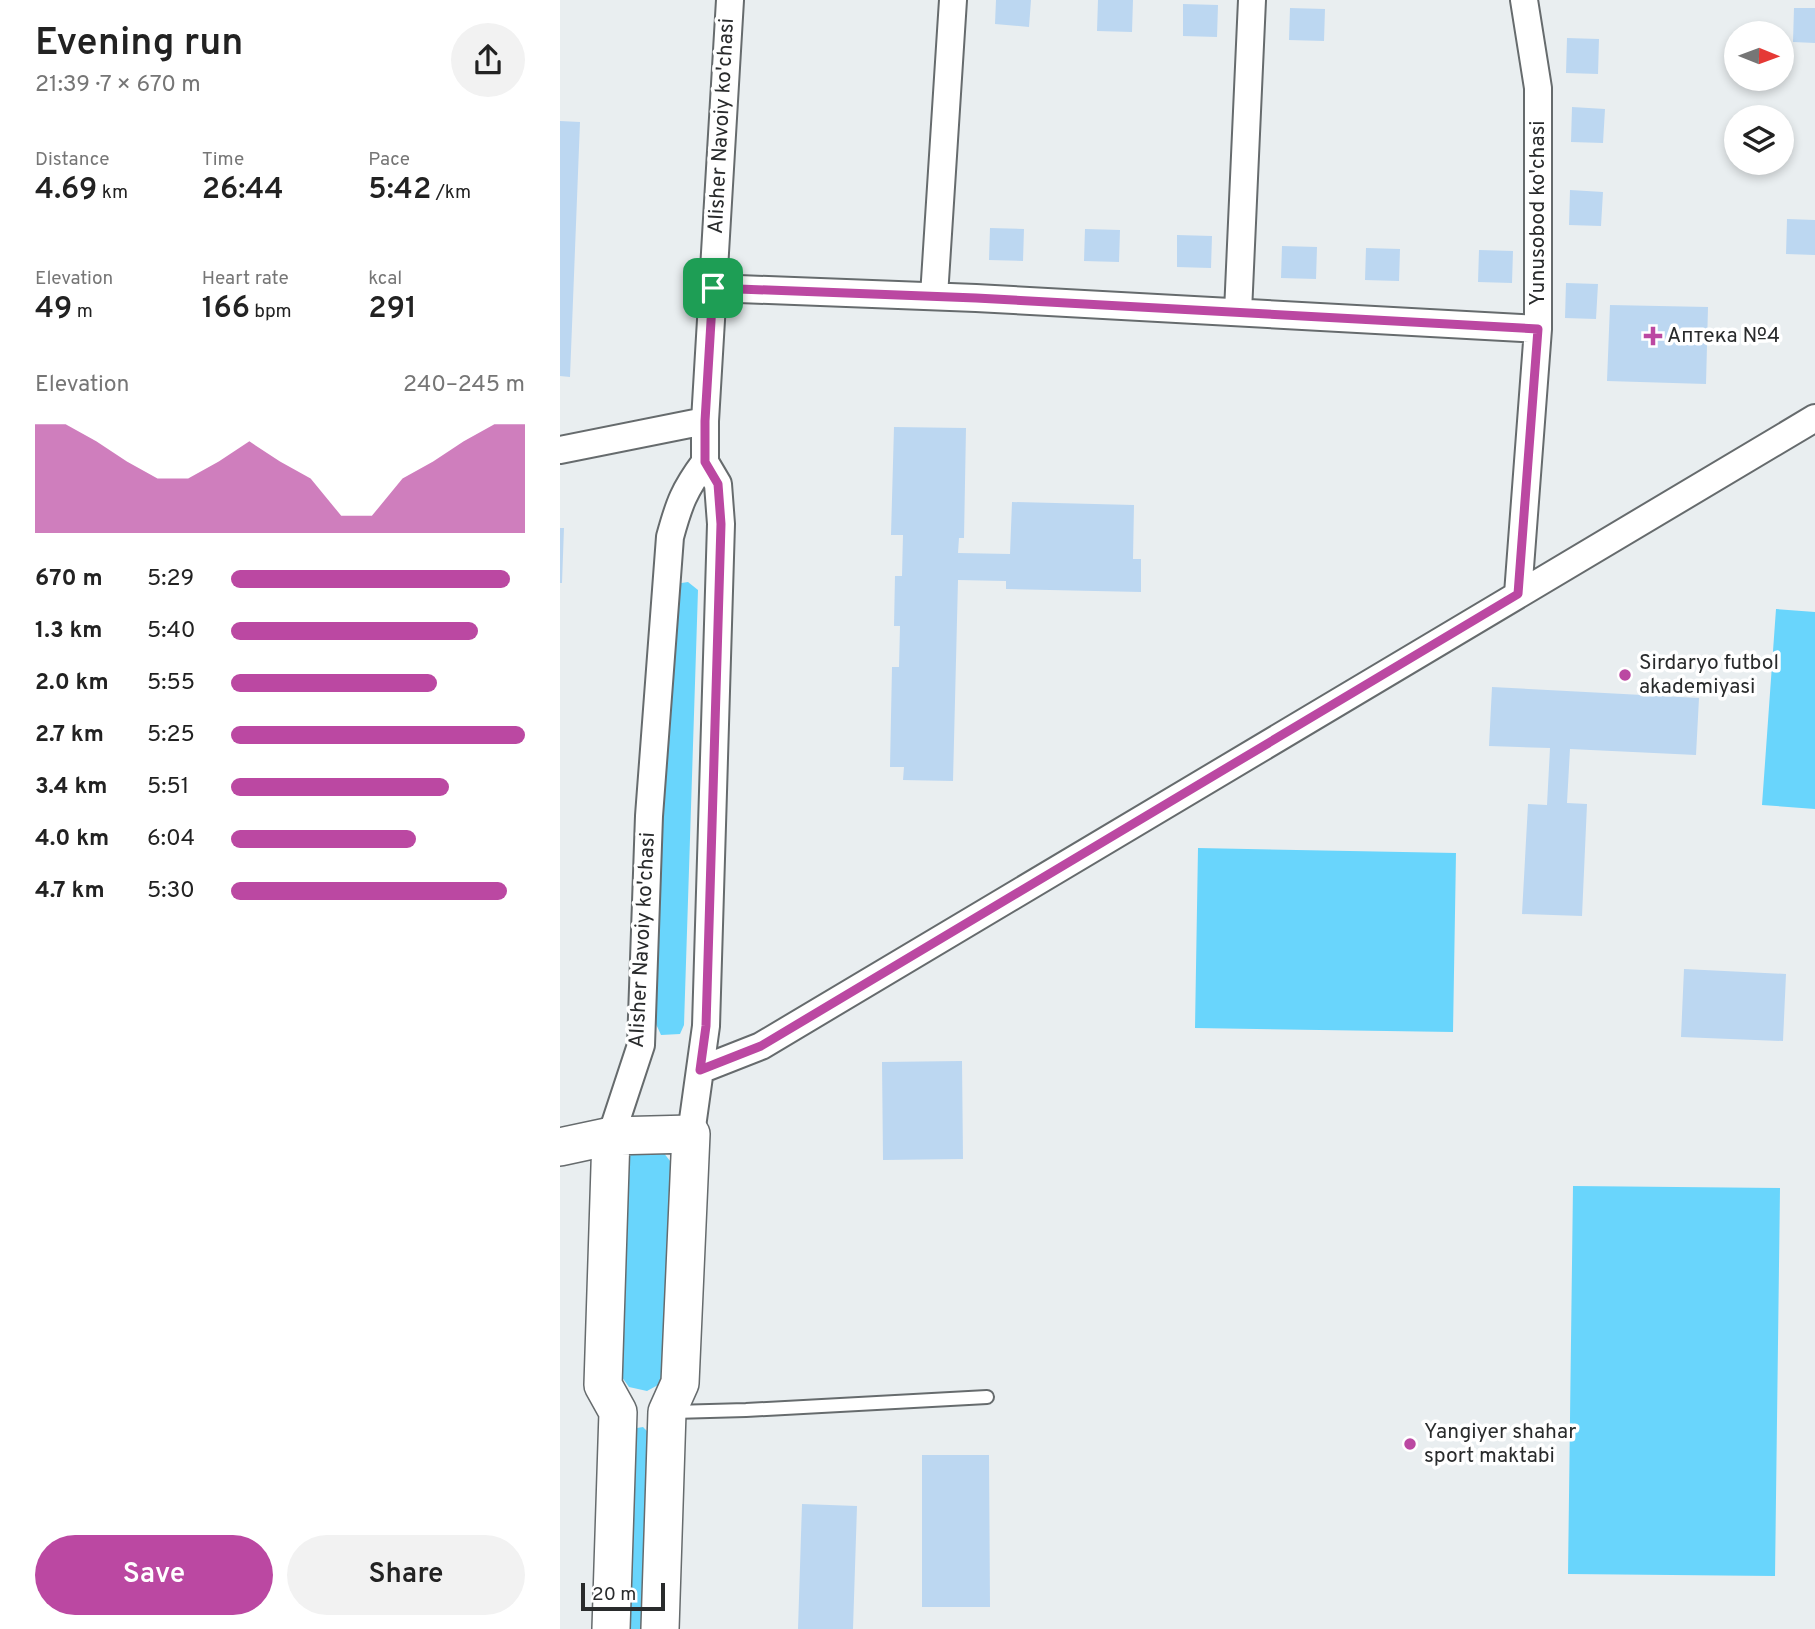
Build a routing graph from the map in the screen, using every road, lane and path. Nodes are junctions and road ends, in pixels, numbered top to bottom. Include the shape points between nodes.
1 (730, 0) edge
2 (953, 0) edge
3 (1252, 0) edge
4 (1524, 0) edge
5 (713, 288) junction
6 (934, 296) junction
7 (1238, 312) junction
8 (1538, 329) junction
9 (1815, 418) edge
10 (705, 421) junction
11 (560, 450) edge
12 (705, 462) junction
13 (1518, 594) junction
14 (700, 1070) junction
15 (691, 1134) junction
16 (611, 1136) junction
17 (560, 1147) edge
18 (987, 1397) dead end
19 (618, 1412) junction
20 (667, 1412) junction
21 (611, 1629) edge
22 (660, 1629) edge

1 - 5 street, Alisher Navoiy ko'chasi
2 - 6 street
3 - 7 street
4 - 8 street, Yunusobod ko'chasi via 1538,89
5 - 6 street
5 - 10 street, Alisher Navoiy ko'chasi
6 - 7 street
7 - 8 street
8 - 13 street, Yunusobod ko'chasi
9 - 13 street
10 - 11 street
10 - 12 street, Alisher Navoiy ko'chasi
12 - 14 street, Alisher Navoiy ko'chasi via 718,484 721,524 706,1026
12 - 16 street, Alisher Navoiy ko'chasi via 680,502 670,537 649,816 641,1045
13 - 14 street via 761,1046
14 - 15 street, Alisher Navoiy ko'chasi
15 - 16 street
15 - 20 street, Alisher Navoiy ko'chasi via 680,1383
16 - 17 street
16 - 19 street, Alisher Navoiy ko'chasi via 603,1385
18 - 20 lane
19 - 20 street
19 - 21 street, Alisher Navoiy ko'chasi
20 - 22 street, Alisher Navoiy ko'chasi

